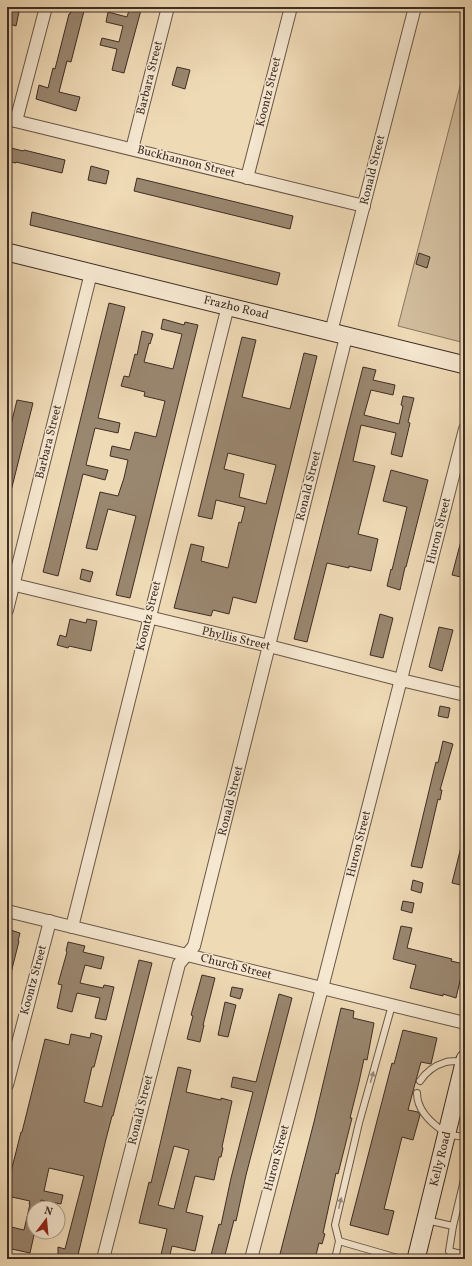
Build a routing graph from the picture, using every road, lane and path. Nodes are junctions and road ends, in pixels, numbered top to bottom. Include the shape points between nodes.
1 (46, 7) edge
2 (168, 7) edge
3 (291, 7) edge
4 (415, 7) edge
5 (465, 106) edge
6 (12, 120) edge
7 (465, 146) edge
8 (132, 149) junction
9 (247, 178) junction
10 (364, 206) junction
11 (7, 252) edge
12 (91, 273) junction
13 (228, 306) junction
14 (339, 334) junction
15 (465, 365) edge
16 (465, 429) edge
17 (10, 584) edge
18 (7, 610) edge
19 (149, 618) junction
20 (269, 646) junction
21 (401, 680) junction
22 (465, 695) edge
23 (7, 911) edge
24 (50, 921) junction
25 (72, 927) junction
26 (187, 955) junction
27 (322, 988) junction
28 (392, 1005) junction
29 (465, 1023) edge
30 (465, 1060) edge
31 (420, 1081) dead end
32 (7, 1085) edge
33 (417, 1093) dead end
34 (448, 1133) junction
35 (465, 1138) edge
36 (465, 1176) edge
37 (425, 1220) junction
38 (453, 1226) junction
39 (339, 1241) junction
40 (465, 1255) edge
41 (393, 1258) edge
42 (103, 1259) edge
43 (251, 1259) edge
44 (335, 1259) edge
45 (401, 1259) edge
46 (416, 1259) edge

1 - 6 street
2 - 8 street, Barbara Street
3 - 9 street, Koontz Street
4 - 10 street, Ronald Street
5 - 7 path via 462,126
6 - 8 street, Buckhannon Street
8 - 9 street, Buckhannon Street
9 - 10 street, Buckhannon Street
10 - 14 street, Ronald Street
11 - 12 street, Frazho Road
12 - 13 street, Frazho Road
12 - 17 street, Barbara Street
13 - 14 street, Frazho Road
13 - 19 street, Koontz Street
14 - 15 street, Frazho Road
14 - 20 street, Ronald Street
16 - 21 street, Huron Street
17 - 18 street, Barbara Street
17 - 19 street, Phyllis Street
19 - 20 street, Phyllis Street
19 - 25 street, Koontz Street
20 - 21 street, Phyllis Street
20 - 26 street, Ronald Street via 194,946
21 - 22 street, Phyllis Street
21 - 27 street, Huron Street
23 - 24 street, Church Street
24 - 25 street, Church Street
24 - 32 street, Koontz Street
25 - 26 street, Church Street
26 - 27 street, Church Street
26 - 42 street, Ronald Street via 179,964
27 - 28 street, Church Street
27 - 43 street, Huron Street
28 - 29 street, Church Street
39 -> 28 lane via 335,1225 359,1124
30 - 31 lane via 437,1066 424,1074
30 - 34 street, Kelly Road
33 - 34 lane via 420,1109
34 - 35 lane
34 - 37 street, Kelly Road
36 - 38 lane
37 - 38 lane
37 - 46 street, Kelly Road
38 - 40 lane via 449,1251
39 - 41 lane
39 - 44 lane
41 - 45 lane

